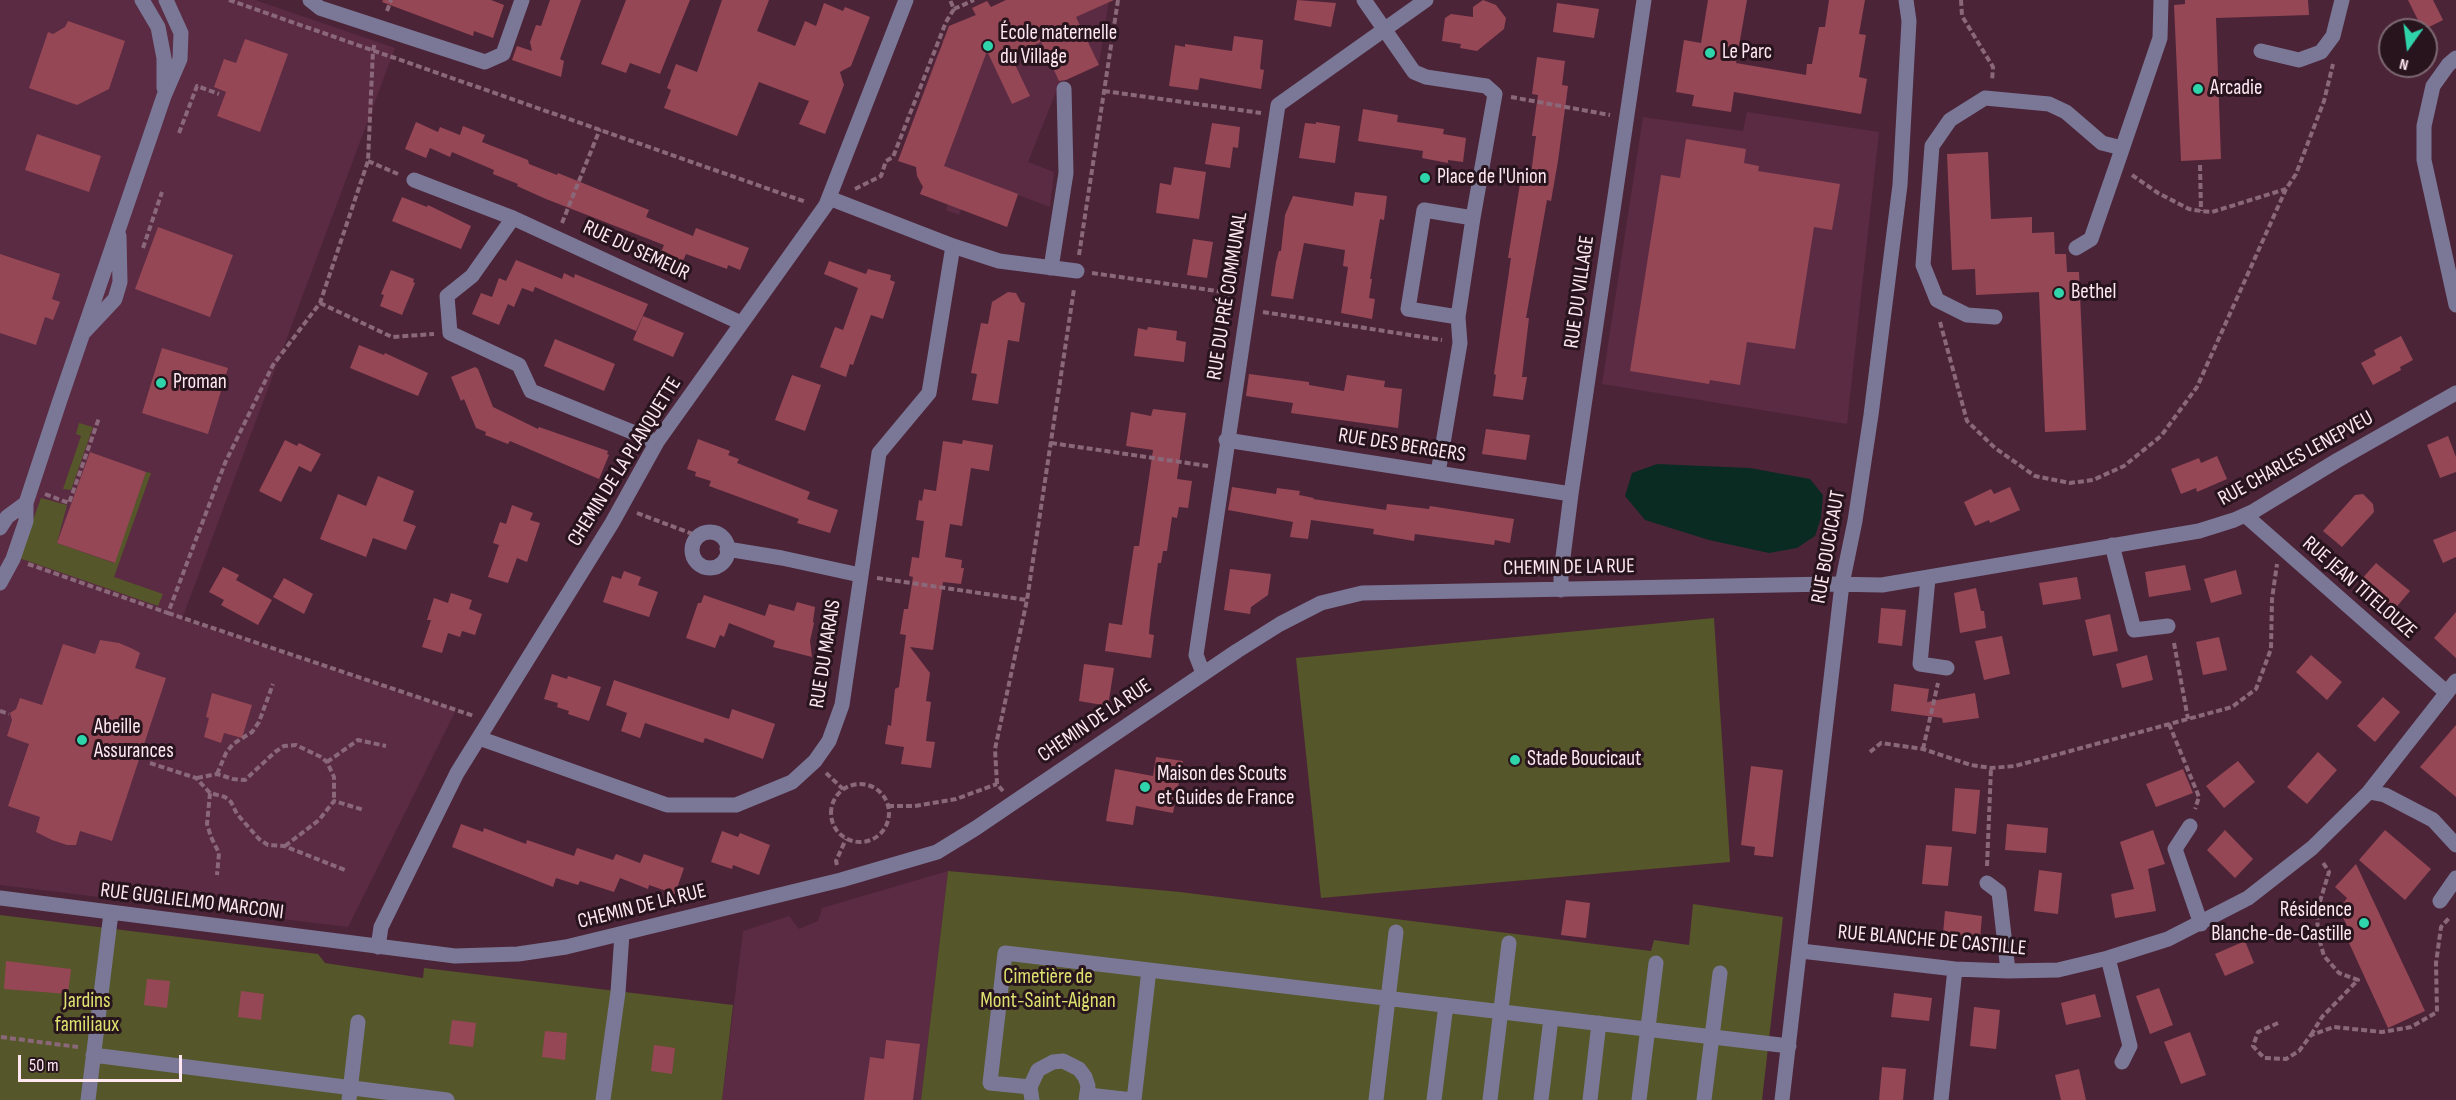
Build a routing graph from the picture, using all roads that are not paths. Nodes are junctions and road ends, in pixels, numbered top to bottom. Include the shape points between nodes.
1 (142, 0) edge
2 (166, 0) edge
3 (310, 0) edge
4 (522, 0) edge
5 (906, 0) edge
6 (1364, 0) edge
7 (1426, 0) edge
8 (1644, 0) edge
9 (1906, 0) edge
10 (2161, 0) edge
11 (2342, 0) edge
12 (1386, 29) junction
13 (2261, 51) dead end
14 (2456, 58) edge
15 (1064, 89) dead end
16 (164, 96) junction
17 (2122, 148) junction
18 (414, 180) dead end
19 (825, 204) junction
20 (513, 218) junction
21 (1473, 218) junction
22 (953, 246) junction
23 (2076, 248) dead end
24 (1051, 268) junction
25 (1077, 271) road end
26 (2456, 305) edge
27 (1995, 316) dead end
28 (1458, 317) junction
29 (741, 323) junction
30 (2456, 393) edge
31 (1226, 440) junction
32 (657, 442) junction
33 (1438, 473) junction
34 (1571, 494) junction
35 (28, 496) junction
36 (2246, 515) junction
37 (0, 528) edge
38 (2112, 545) junction
39 (728, 549) junction
40 (860, 575) junction
41 (1928, 578) junction
42 (0, 583) edge
43 (1842, 584) junction
44 (1561, 590) junction
45 (2168, 626) road end
46 (1947, 668) road end
47 (1203, 673) junction
48 (2451, 687) edge
49 (479, 738) junction
50 (2369, 792) junction
51 (2190, 826) road end
52 (2456, 845) edge
53 (2456, 878) edge
54 (1987, 883) road end
55 (0, 898) edge
56 (2440, 901) dead end
57 (111, 913) junction
58 (2201, 924) junction
59 (1396, 932) dead end
60 (622, 934) junction
61 (1509, 943) dead end
62 (378, 947) junction
63 (1801, 951) junction
64 (2109, 958) junction
65 (1656, 963) dead end
66 (1955, 969) junction
67 (1149, 970) junction
68 (2008, 971) junction
69 (1720, 972) dead end
70 (1388, 998) junction
71 (1446, 1005) junction
72 (1501, 1012) junction
73 (1551, 1018) junction
74 (358, 1022) dead end
75 (1599, 1023) junction
76 (1648, 1029) junction
77 (1712, 1036) junction
78 (1788, 1046) junction
79 (94, 1052) junction
80 (2122, 1062) dead end
81 (350, 1094) edge
82 (1031, 1094) edge
83 (1087, 1097) edge
84 (88, 1100) edge
85 (447, 1100) edge
86 (603, 1100) edge
87 (1134, 1100) edge
88 (1376, 1100) edge
89 (1434, 1100) edge
90 (1490, 1100) edge
91 (1541, 1100) edge
92 (1590, 1100) edge
93 (1639, 1100) edge
94 (1704, 1100) edge
95 (1782, 1100) edge
96 (1941, 1100) edge

1 - 16 street via 158,27 164,58
2 - 16 street via 181,33 180,59
3 - 4 street via 320,8 485,62 503,54
5 - 19 street, CHEMIN DE LA PLANQUETTE
6 - 12 street
7 - 12 street
8 - 34 street, RUE DU VILLAGE
9 - 43 street, RUE BOUCICAUT via 1909,21 1900,185 1869,426
10 - 17 street via 2160,38
11 - 13 street via 2333,36 2321,52 2299,60
12 - 21 street via 1414,72 1486,86 1495,94
12 - 31 street, RUE DU PRÉ COMMUNAL via 1278,105
14 - 26 street via 2433,86 2424,126 2424,160
15 - 24 street via 1066,173
16 - 35 street via 118,228 120,282 115,299 83,333
17 - 23 street via 2091,239
17 - 27 street via 2102,143 2066,112 2049,104 1986,98 1950,120 1932,146 1923,265 1937,300 1967,315
18 - 20 street, RUE DU SEMEUR
19 - 22 street via 843,204
19 - 29 street, CHEMIN DE LA PLANQUETTE
20 - 29 street, RUE DU SEMEUR
20 - 32 street via 472,276 447,296 450,333 519,364 531,391
21 - 28 street
21 - 28 street via 1424,210 1408,309
22 - 24 street via 999,261
22 - 40 street, RUE DU MARAIS via 929,393 879,453
24 - 25 street
28 - 33 street via 1460,343
29 - 32 street, CHEMIN DE LA PLANQUETTE
30 - 36 street, RUE CHARLES LENEPVEU
31 - 33 street, RUE DES BERGERS
31 - 47 street, RUE DU PRÉ COMMUNAL via 1196,655
32 - 49 street, CHEMIN DE LA PLANQUETTE
33 - 34 street, RUE DES BERGERS
34 - 44 street, RUE DU VILLAGE
35 - 37 street
35 - 42 street via 26,521
36 - 38 street, RUE CHARLES LENEPVEU via 2199,531
36 - 48 street, RUE JEAN TITELOUZE
38 - 41 street, RUE CHARLES LENEPVEU
38 - 45 street via 2134,630
39 - 39 street via 720,564 708,567 700,565 692,550 698,536 704,533 723,537
39 - 40 street
40 - 49 street, RUE DU MARAIS via 842,705 829,741 815,762 792,782 772,791 736,805 667,805
41 - 43 street, RUE CHARLES LENEPVEU via 1882,585
41 - 46 street via 1920,664
43 - 44 street, CHEMIN DE LA RUE
43 - 63 street, RUE BOUCICAUT
44 - 47 street, CHEMIN DE LA RUE via 1362,593 1321,603
47 - 60 street, CHEMIN DE LA RUE via 937,852
48 - 50 street, RUE BLANCHE DE CASTILLE
49 - 62 street, CHEMIN DE LA PLANQUETTE via 457,773 381,927
50 - 52 street via 2393,799 2433,820
50 - 58 street, RUE BLANCHE DE CASTILLE via 2312,848 2248,898
51 - 58 street via 2175,849
53 - 56 street
54 - 68 street via 1999,892
55 - 57 street, RUE GUGLIELMO MARCONI
57 - 62 street, RUE GUGLIELMO MARCONI
57 - 79 street
58 - 64 street, RUE BLANCHE DE CASTILLE
59 - 70 street
60 - 62 street, CHEMIN DE LA RUE via 518,954 455,956
60 - 86 street
61 - 72 street
63 - 66 street, RUE BLANCHE DE CASTILLE
63 - 78 street, RUE BOUCICAUT
64 - 68 street, RUE BLANCHE DE CASTILLE via 2058,970
64 - 80 street via 2130,1046
65 - 76 street
66 - 68 street, RUE BLANCHE DE CASTILLE
66 - 96 street
67 - 70 street
67 - 82 street via 1005,953 990,1083
67 - 87 street
69 - 77 street
70 - 71 street
70 - 88 street
71 - 72 street
71 - 89 street
72 - 73 street
72 - 90 street
73 - 75 street
73 - 91 street
74 - 81 street
75 - 76 street
75 - 92 street
76 - 77 street
76 - 93 street
77 - 78 street
77 - 94 street
78 - 95 street, RUE BOUCICAUT
79 - 81 street
79 - 84 street
81 - 85 street
82 - 83 street via 1032,1078 1045,1065 1063,1061 1085,1077
83 - 87 street

